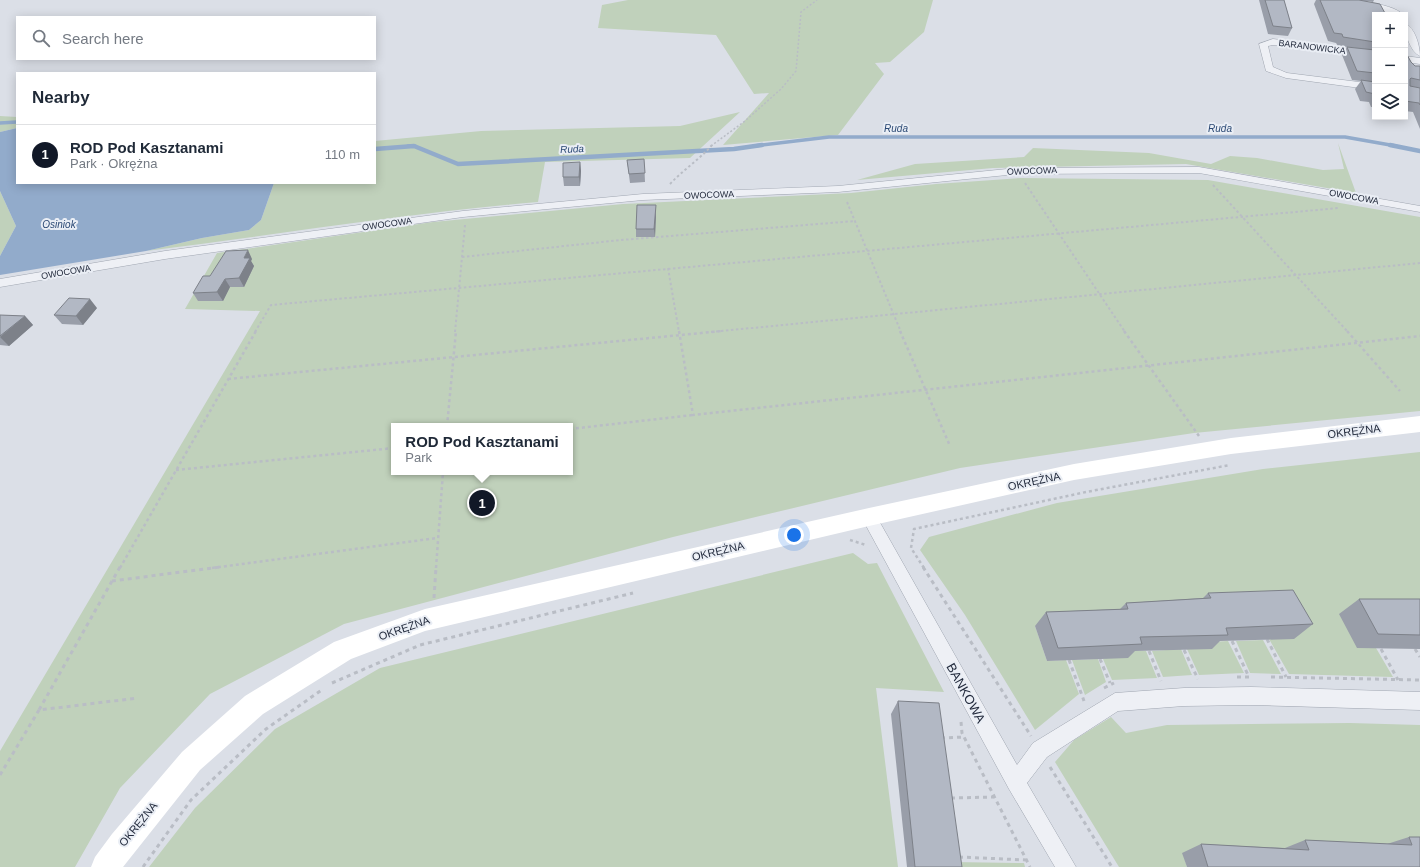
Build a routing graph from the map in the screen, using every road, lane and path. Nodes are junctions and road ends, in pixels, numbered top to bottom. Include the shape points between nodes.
1 (817, 0) edge
2 (1327, 0) edge
3 (1396, 12) edge
4 (1408, 31) edge
5 (1420, 53) edge
6 (1372, 55) edge
7 (1408, 59) edge
8 (1420, 61) edge
9 (1372, 87) edge
10 (1199, 170) junction
11 (1017, 171) junction
12 (669, 185) dead end
13 (847, 202) dead end
14 (1343, 207) dead end
15 (1420, 209) edge
16 (1242, 216) junction
17 (855, 221) junction
18 (465, 225) dead end
19 (1058, 233) junction
20 (867, 251) junction
21 (462, 257) junction
22 (1420, 263) edge
23 (668, 268) junction
24 (1297, 275) junction
25 (0, 283) edge
26 (460, 287) junction
27 (1100, 294) junction
28 (894, 314) junction
29 (680, 336) junction
30 (1420, 336) edge
31 (1358, 343) junction
32 (454, 357) junction
33 (1148, 366) junction
34 (228, 379) junction
35 (924, 389) junction
36 (1400, 391) dead end
37 (693, 415) junction
38 (447, 423) edge
39 (1420, 424) edge
40 (1193, 427) dead end
41 (573, 429) edge
42 (950, 446) dead end
43 (391, 448) edge
44 (1235, 464) dead end
45 (175, 470) junction
46 (443, 475) edge
47 (869, 517) junction
48 (437, 538) junction
49 (842, 542) dead end
50 (911, 548) junction
51 (889, 552) junction
52 (112, 580) junction
53 (636, 592) dead end
54 (434, 599) dead end
55 (1267, 640) edge
56 (1232, 641) edge
57 (1381, 648) edge
58 (1415, 649) edge
59 (1184, 650) edge
60 (1149, 651) edge
61 (1420, 656) edge
62 (1100, 659) edge
63 (1069, 660) edge
64 (1249, 677) dead end
65 (1286, 677) dead end
66 (1198, 679) dead end
67 (1162, 680) dead end
68 (1398, 680) dead end
69 (331, 683) dead end
70 (1110, 683) dead end
71 (324, 688) dead end
72 (138, 698) dead end
73 (1420, 701) edge
74 (1084, 702) dead end
75 (39, 710) junction
76 (964, 737) dead end
77 (934, 738) edge
78 (1040, 750) junction
79 (0, 775) edge
80 (1016, 782) junction
81 (994, 797) dead end
82 (942, 799) edge
83 (950, 857) edge
84 (1026, 860) dead end
85 (105, 867) edge
86 (143, 867) edge
87 (1066, 867) edge
88 (1112, 867) edge

1 - 12 path via 800,12 796,70 781,89 745,121 712,145
2 - 3 street via 1390,8
4 - 5 street
6 - 9 street, BARANOWICKA via 1273,42 1263,44 1269,69 1286,75
7 - 8 street
10 - 11 street, OWOCOWA
10 - 15 street, OWOCOWA
10 - 16 path
11 - 19 path
11 - 25 street, OWOCOWA via 838,189 643,197 463,214 165,255
13 - 17 path
14 - 16 path
16 - 19 path
16 - 24 path
17 - 20 path
17 - 21 path via 621,240
18 - 21 path
19 - 20 path
19 - 27 path
20 - 23 path
20 - 28 path
21 - 26 path
22 - 24 path
23 - 26 path
23 - 29 path
24 - 27 path
24 - 31 path
26 - 32 path
26 - 34 path via 271,305
27 - 28 path
27 - 33 path
28 - 29 path
28 - 35 path
29 - 32 path
29 - 37 path
30 - 31 path
31 - 33 path
31 - 36 path
32 - 34 path
32 - 38 path
33 - 35 path
33 - 40 path
34 - 45 path
35 - 37 path
35 - 42 path
37 - 41 path
39 - 47 street, OKRĘŻNA via 1190,452 1074,472
43 - 45 path
44 - 50 path via 1086,492 914,529
45 - 52 path
46 - 48 path
47 - 51 street, BANKOWA
47 - 85 street, OKRĘŻNA via 425,620 344,650 254,705 191,761
48 - 52 path
48 - 54 path
49 - 51 path via 849,540 864,544 879,554
50 - 51 path
50 - 78 path
51 - 80 street, BANKOWA
52 - 75 path
53 - 69 path via 420,645
55 - 65 path
56 - 64 path
57 - 68 path
58 - 61 path
59 - 66 path
60 - 67 path
62 - 70 path
63 - 74 path
71 - 86 path via 266,728 191,800
72 - 75 path
73 - 78 street via 1251,696 1115,702
75 - 79 path
76 - 77 path
78 - 80 street
78 - 88 path
80 - 87 street, BANKOWA
81 - 82 path
83 - 84 path

